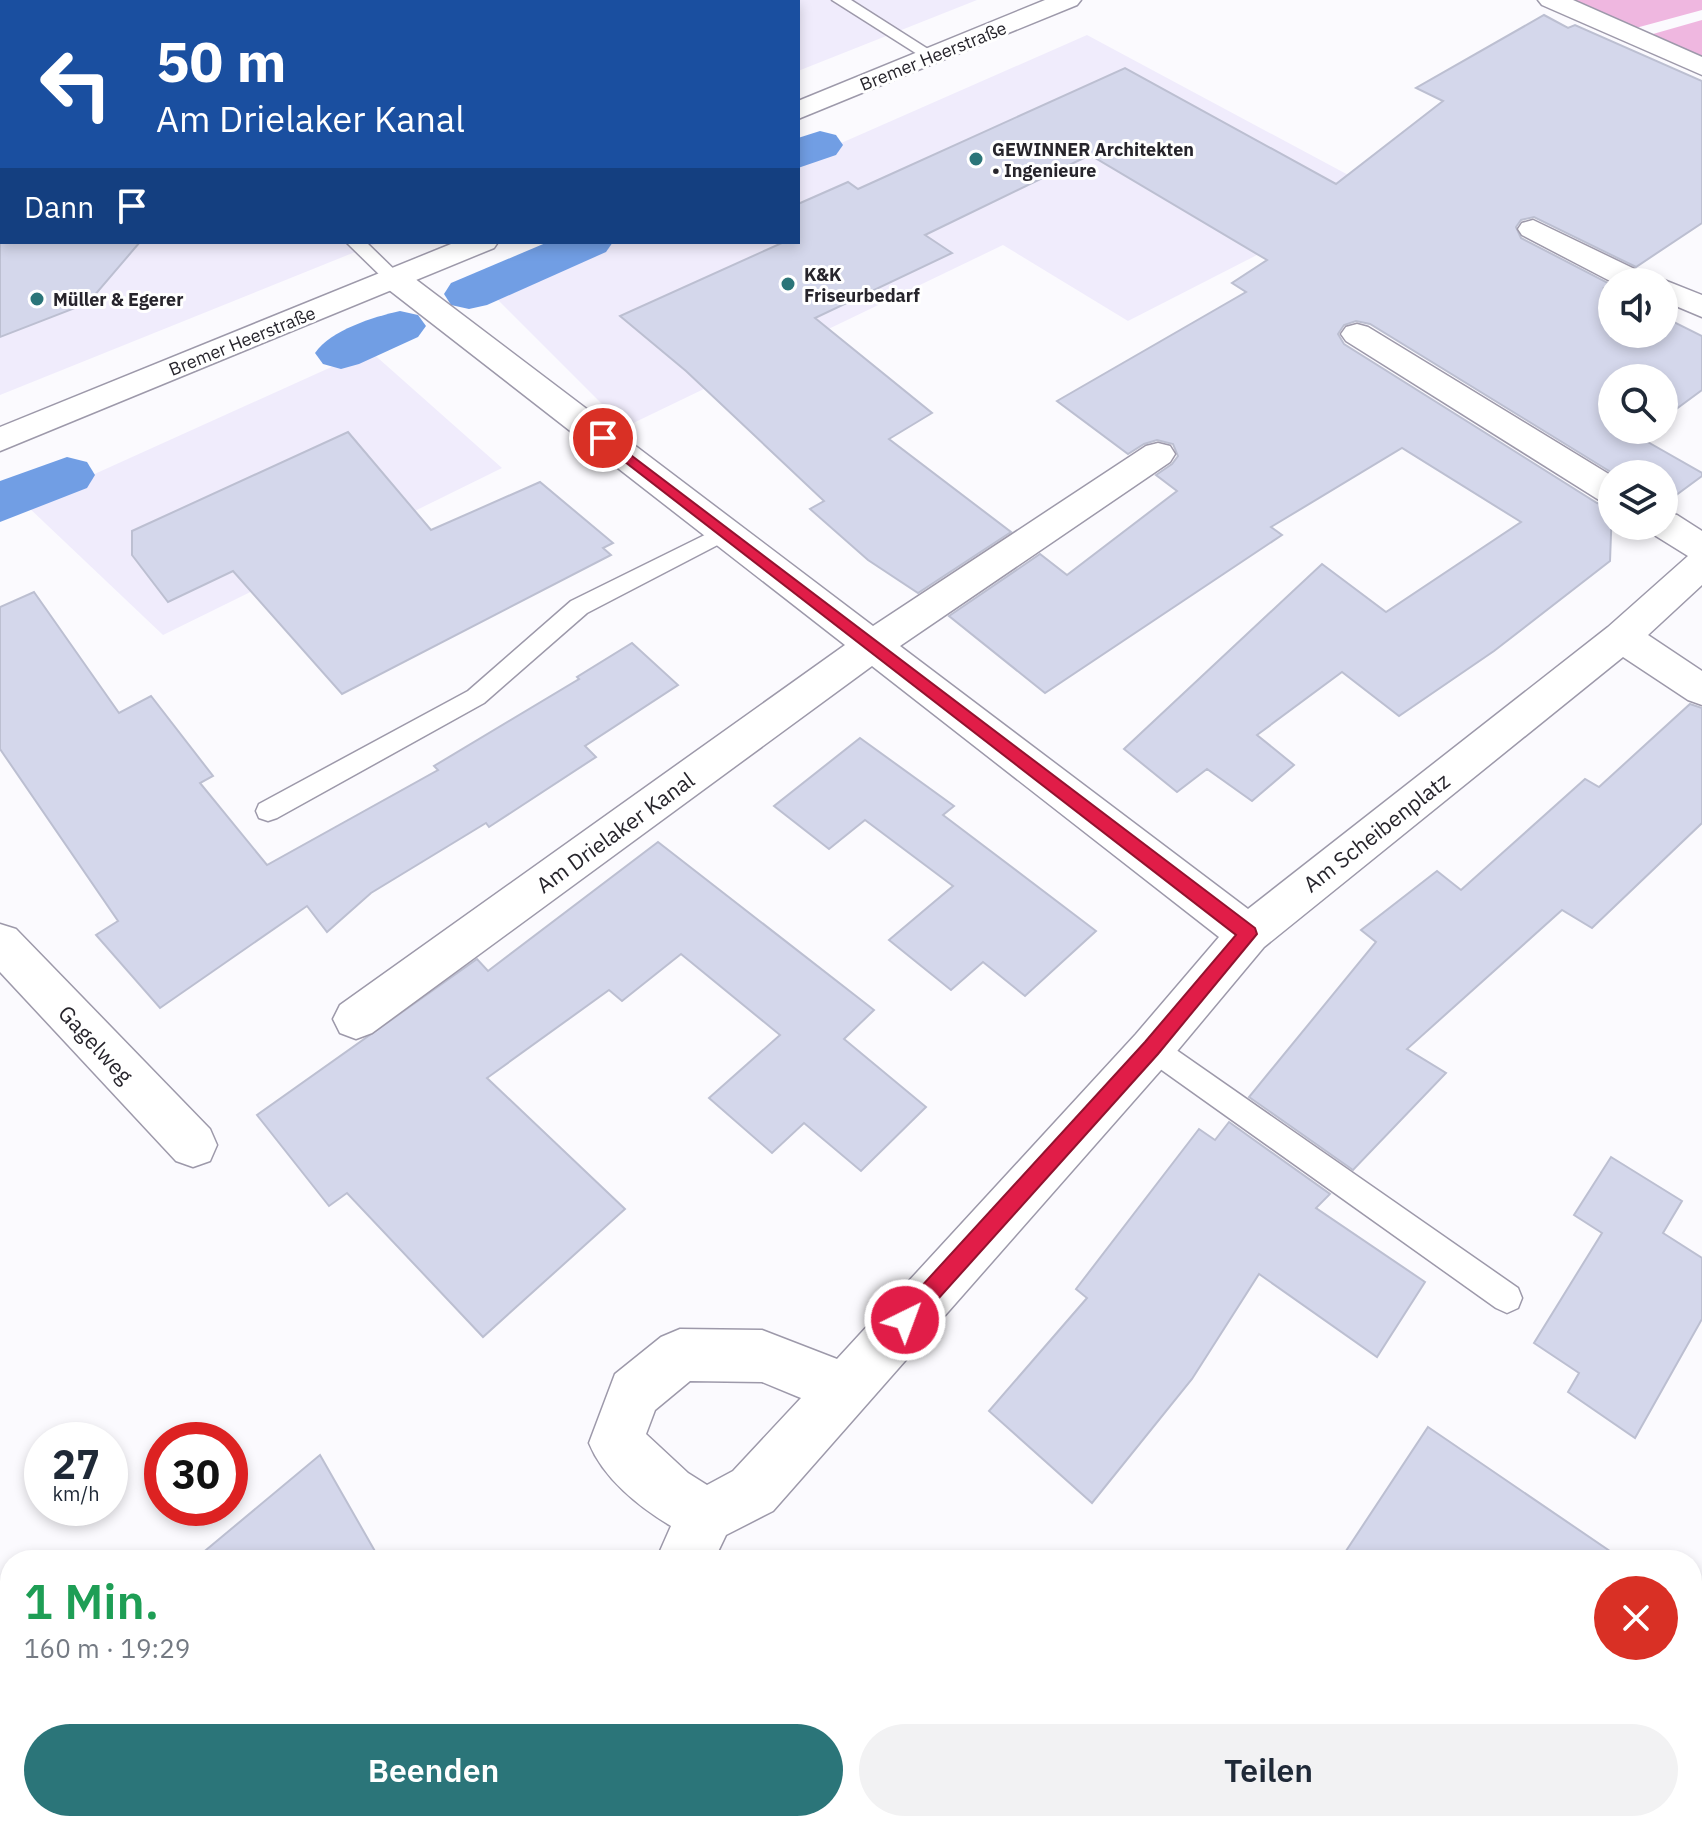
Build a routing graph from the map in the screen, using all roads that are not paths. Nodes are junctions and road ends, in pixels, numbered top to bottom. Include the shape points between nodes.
1 (840, 0) edge
2 (1068, 0) edge
3 (1551, 0) edge
4 (931, 56) junction
5 (1702, 67) edge
6 (800, 110) edge
7 (1533, 229) dead end
8 (357, 244) edge
9 (478, 244) edge
10 (1609, 268) edge
11 (395, 279) junction
12 (1678, 296) edge
13 (1702, 307) edge
14 (1357, 334) dead end
15 (0, 440) edge
16 (1158, 454) dead end
17 (1598, 483) edge
18 (725, 532) junction
19 (1678, 533) edge
20 (1702, 548) edge
21 (1702, 564) edge
22 (1622, 637) junction
23 (873, 645) junction
24 (1702, 690) edge
25 (268, 811) dead end
26 (1248, 934) junction
27 (0, 942) edge
28 (356, 1019) dead end
29 (1152, 1048) junction
30 (193, 1145) dead end
31 (1507, 1298) dead end
32 (843, 1388) junction
33 (695, 1538) edge

1 - 4 lane
2 - 4 street, Bremer Heerstraße
3 - 5 street
4 - 6 street, Bremer Heerstraße
7 - 10 street
8 - 11 lane
9 - 11 street, Bremer Heerstraße
11 - 15 street, Bremer Heerstraße
11 - 18 street
12 - 13 street
14 - 17 street
16 - 23 street, Am Drielaker Kanal
18 - 23 street
18 - 25 lane via 579,607 476,697
19 - 20 street
21 - 22 street, Am Scheibenplatz
22 - 24 street
22 - 26 street, Am Scheibenplatz
23 - 26 street
23 - 28 street, Am Drielaker Kanal
26 - 29 street, Am Scheibenplatz
27 - 30 street, Gagelweg
29 - 31 lane
29 - 32 street, Am Scheibenplatz
32 - 33 street, Am Scheibenplatz via 753,1491
32 - 33 street, Am Scheibenplatz via 762,1356 680,1355 634,1393 616,1443 668,1493

